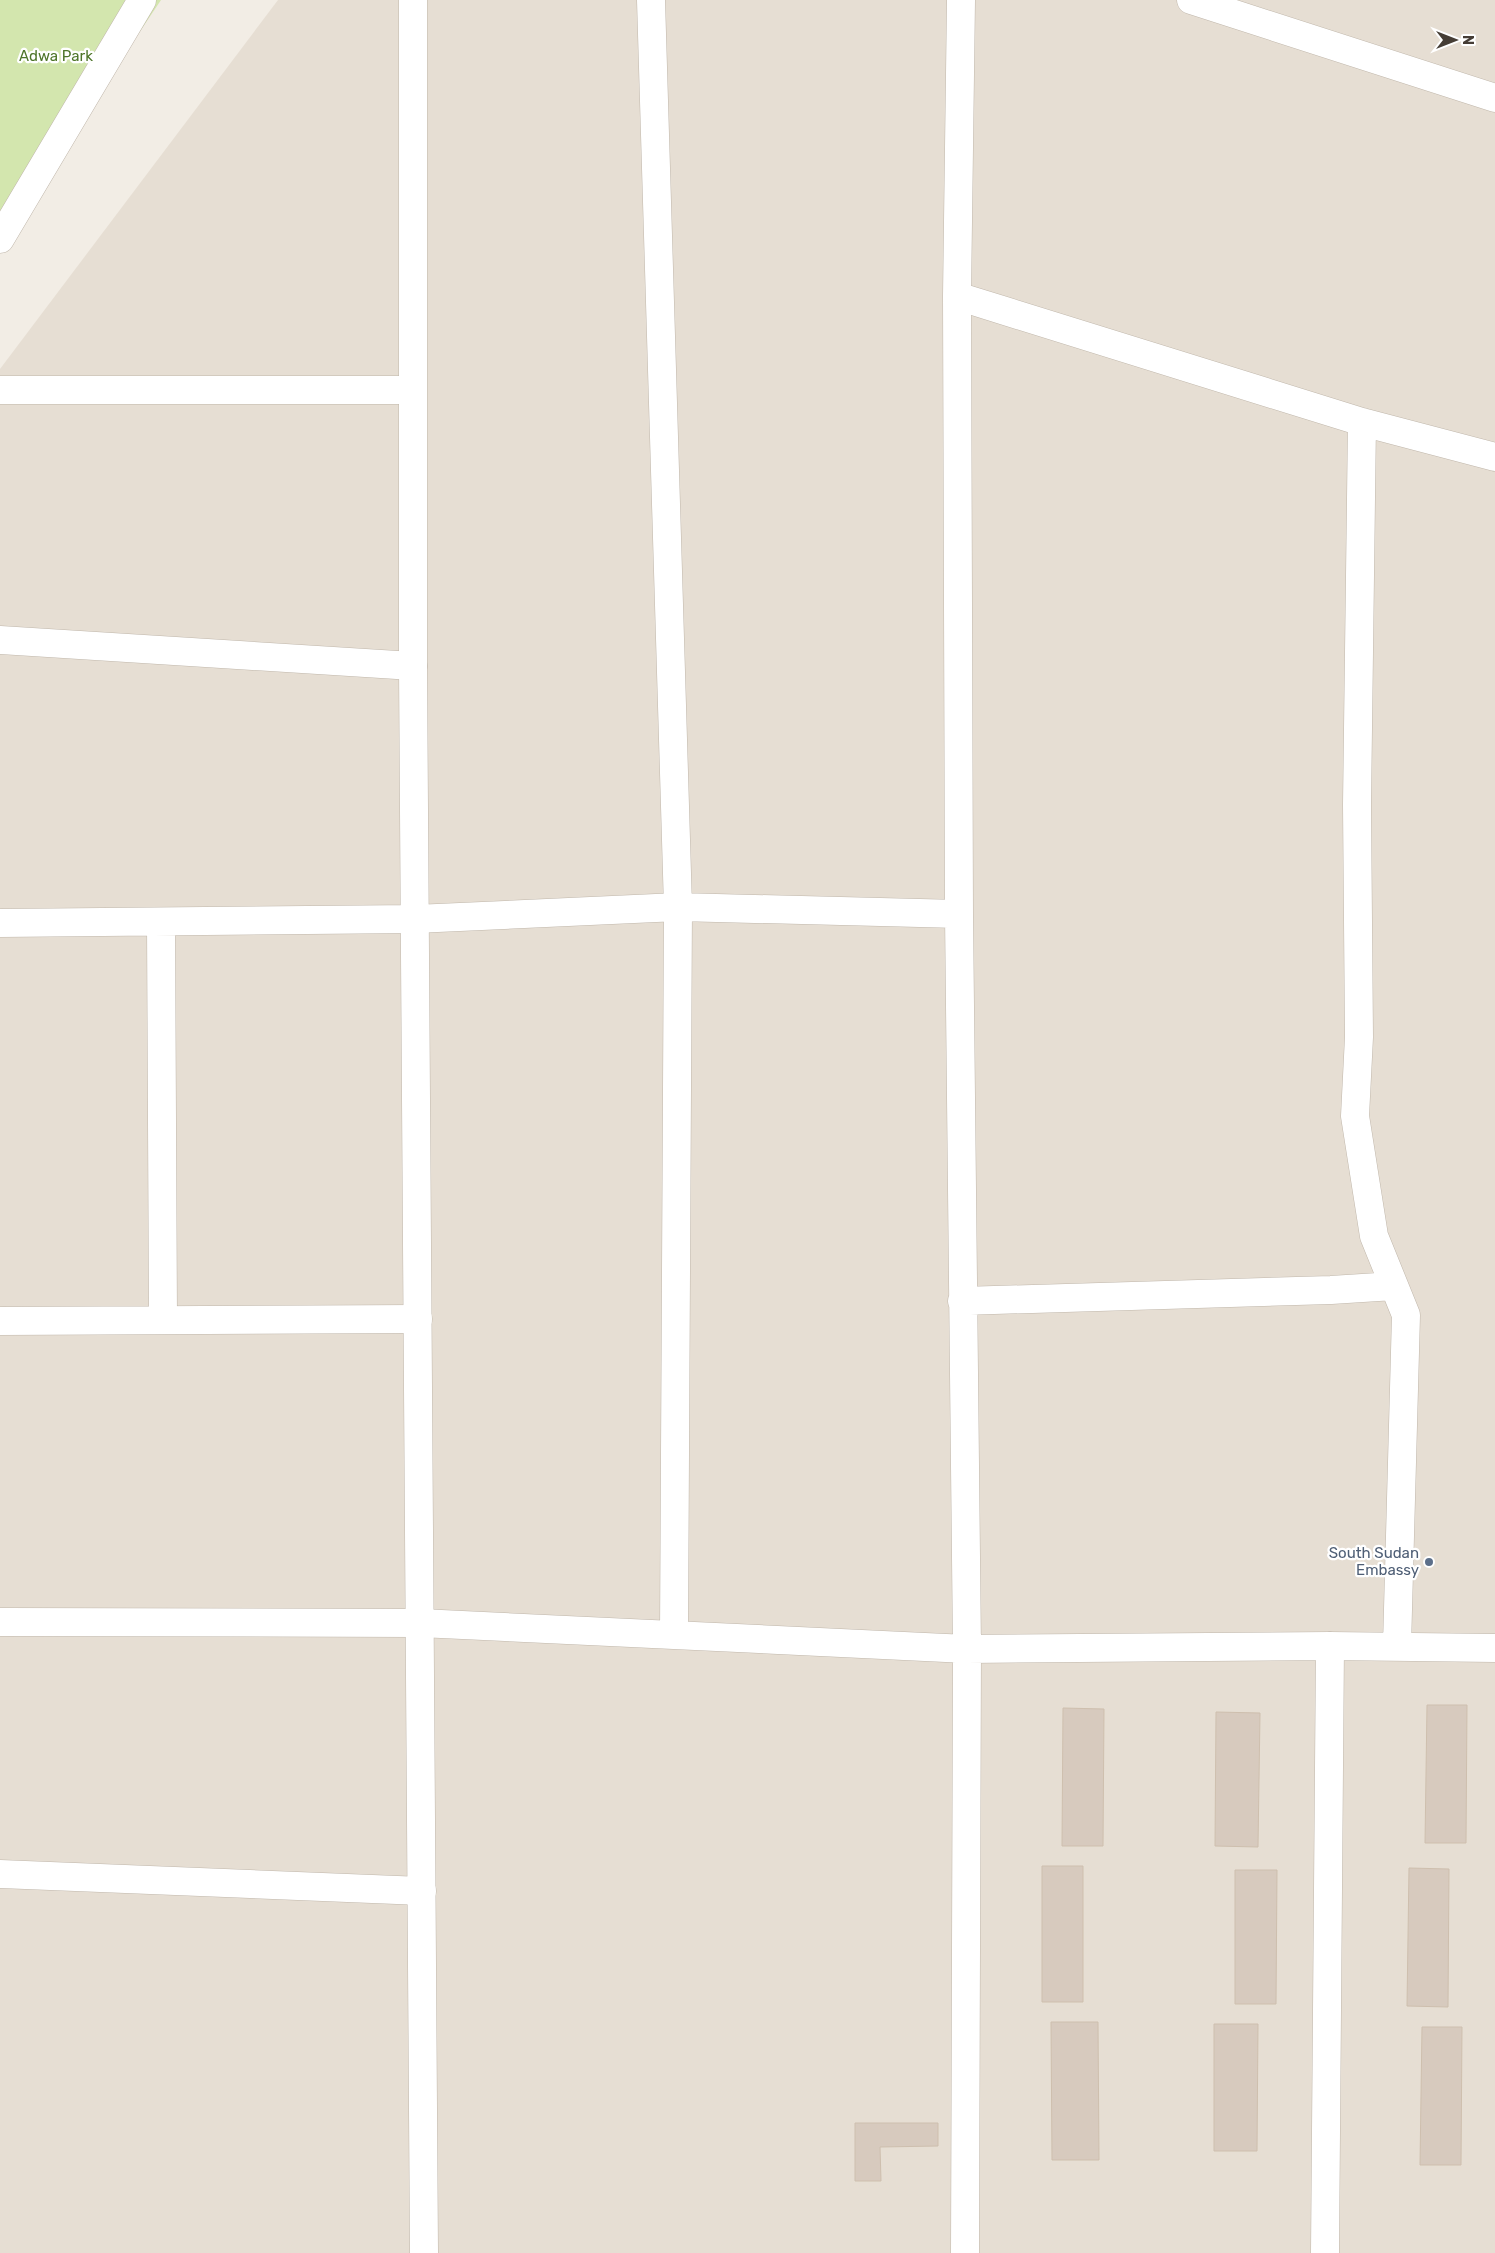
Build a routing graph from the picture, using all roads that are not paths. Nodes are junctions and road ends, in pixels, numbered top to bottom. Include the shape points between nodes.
1 (142, 0) edge
2 (413, 0) edge
3 (652, 0) edge
4 (961, 0) edge
5 (1191, 0) edge
6 (1495, 98) edge
7 (0, 239) edge
8 (957, 296) junction
9 (0, 390) edge
10 (412, 390) junction
11 (1362, 422) junction
12 (1495, 458) edge
13 (0, 640) edge
14 (413, 666) junction
15 (678, 908) junction
16 (959, 914) junction
17 (415, 919) junction
18 (161, 922) junction
19 (0, 923) edge
20 (1394, 1286) junction
21 (962, 1301) junction
22 (418, 1319) junction
23 (163, 1320) junction
24 (0, 1321) edge
25 (0, 1622) edge
26 (420, 1624) junction
27 (674, 1635) junction
28 (1330, 1646) junction
29 (1398, 1646) junction
30 (1495, 1648) edge
31 (967, 1649) junction
32 (0, 1874) edge
33 (422, 1891) junction
34 (424, 2253) edge
35 (965, 2253) edge
36 (1325, 2253) edge

1 - 7 street
2 - 10 street
3 - 15 street
4 - 8 street
5 - 6 street
8 - 11 street
8 - 16 street
9 - 10 street
10 - 14 street
11 - 12 street
11 - 20 street via 1357,805 1359,1037 1355,1116 1374,1236
13 - 14 street
14 - 17 street
15 - 16 street
15 - 17 street
15 - 27 street
16 - 21 street
17 - 18 street
17 - 22 street
18 - 19 street
18 - 23 street
20 - 21 street
20 - 29 street via 1406,1316
21 - 31 street
22 - 23 street
22 - 26 street
23 - 24 street
25 - 26 street
26 - 27 street
26 - 33 street
27 - 31 street
28 - 29 street
28 - 31 street
28 - 36 street
29 - 30 street
31 - 35 street
32 - 33 street
33 - 34 street

